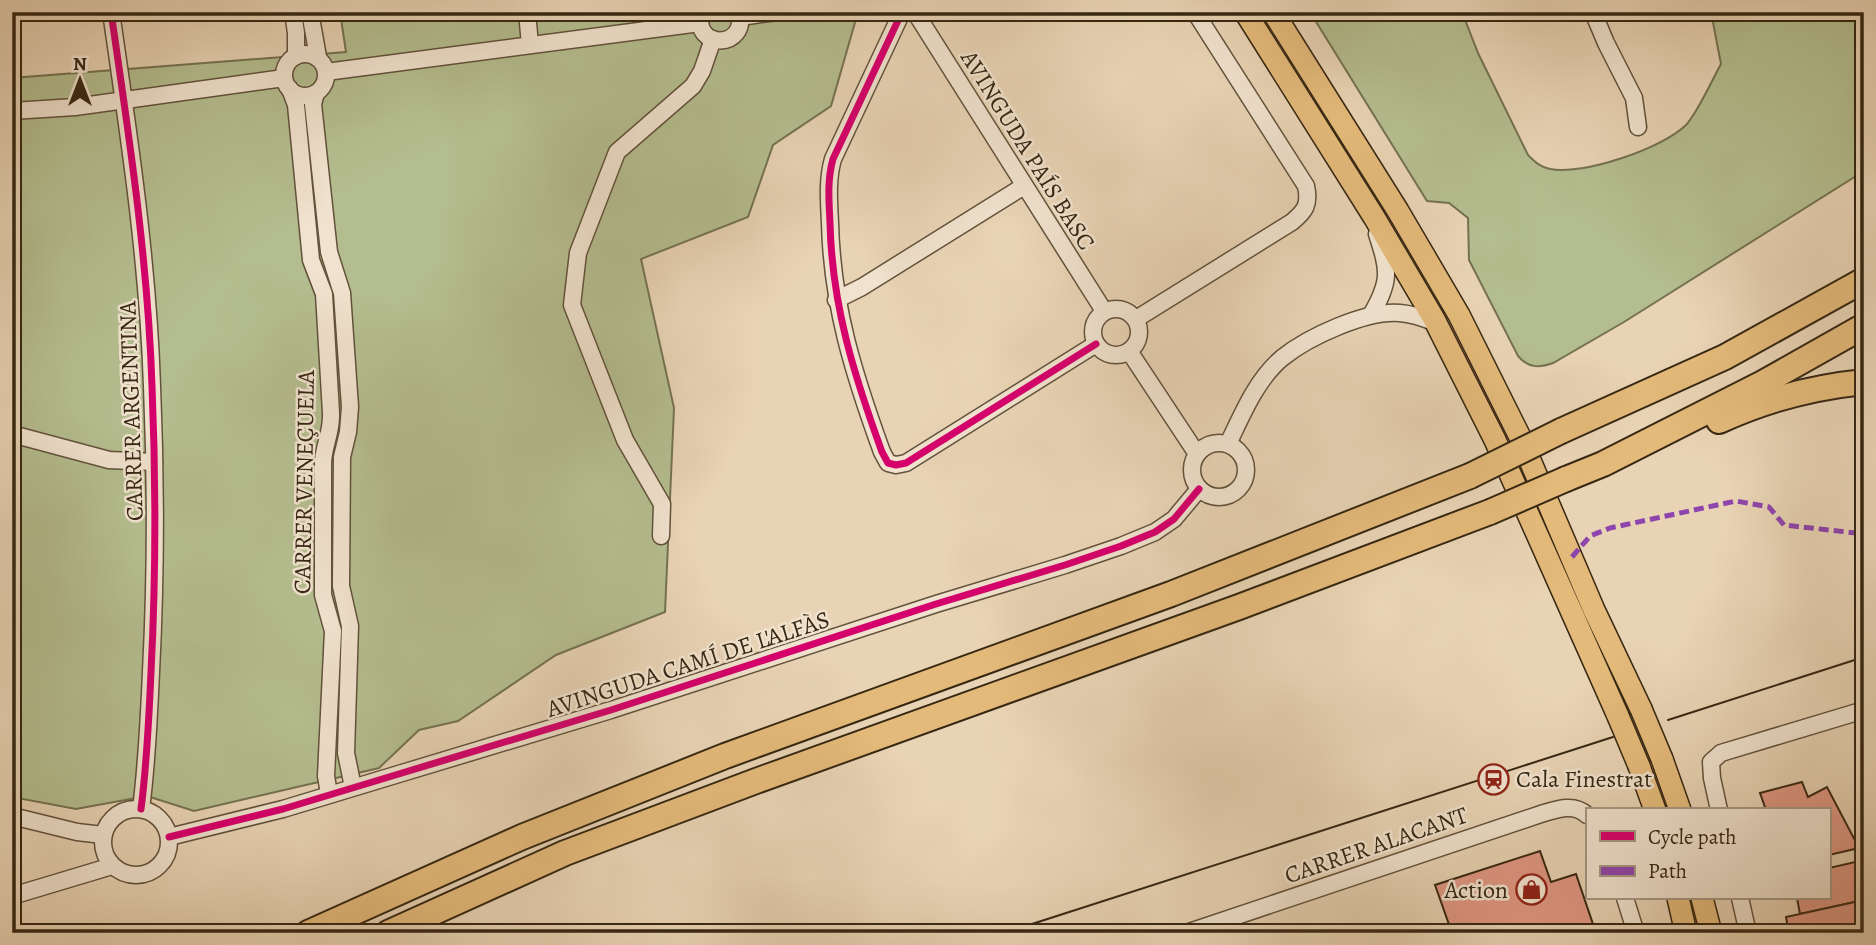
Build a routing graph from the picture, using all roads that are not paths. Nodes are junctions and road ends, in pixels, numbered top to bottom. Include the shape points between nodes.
1 (111, 12) edge
2 (293, 12) edge
3 (310, 12) edge
4 (527, 12) edge
5 (776, 12) edge
6 (902, 12) edge
7 (915, 12) edge
8 (1195, 12) edge
9 (1245, 12) edge
10 (1273, 12) edge
11 (1593, 12) edge
12 (739, 15) edge
13 (700, 18) edge
14 (713, 39) junction
15 (530, 45) junction
16 (296, 56) junction
17 (322, 65) junction
18 (287, 84) junction
19 (316, 93) junction
20 (124, 100) junction
21 (12, 111) edge
22 (1638, 127) dead end
23 (1024, 186) junction
24 (1370, 211) junction
25 (1864, 272) edge
26 (1864, 280) edge
27 (836, 300) junction
28 (1104, 312) junction
29 (1371, 316) junction
30 (1136, 320) junction
31 (1436, 323) junction
32 (1864, 327) edge
33 (1096, 344) junction
34 (1129, 351) junction
35 (1725, 358) junction
36 (1864, 382) edge
37 (12, 434) edge
38 (1228, 444) junction
39 (1197, 454) junction
40 (154, 463) junction
41 (1603, 464) junction
42 (1199, 489) junction
43 (661, 536) dead end
44 (1864, 710) edge
45 (353, 787) junction
46 (329, 794) junction
47 (1655, 808) edge
48 (1679, 808) edge
49 (1719, 808) edge
50 (141, 809) junction
51 (1585, 813) edge
52 (12, 816) edge
53 (103, 835) junction
54 (169, 836) junction
55 (112, 866) junction
56 (12, 896) edge
57 (1626, 900) edge
58 (1678, 900) edge
59 (1703, 900) edge
60 (1740, 900) edge
61 (308, 933) edge
62 (388, 933) edge
63 (1186, 933) edge
64 (1636, 933) edge
65 (1686, 933) edge
66 (1711, 933) edge
67 (1748, 933) edge

1 - 20 street, CARRER ARGENTINA
2 - 16 street
3 - 17 street
4 - 15 street
5 - 12 street
6 - 27 street via 830,169
7 - 23 street, AVINGUDA PAÍS BASC
8 - 30 street via 1307,187 1307,209
9 - 24 main road
10 - 48 main road, bridge via 1465,327 1520,437 1641,709
11 - 22 street via 1634,98
12 - 14 street via 735,34 723,41
13 - 14 street via 704,33
13 - 15 street
14 - 43 street via 702,71 688,92 617,152 576,266 572,306 625,440 662,504
15 - 17 street
16 - 17 street via 304,53
16 - 18 street via 287,64
17 - 19 street via 325,83
18 - 19 street via 303,96
18 - 20 street
18 - 46 street, CARRER VENEÇUELA via 296,105 311,260 324,294 331,413 323,462 323,595 333,631
19 - 45 street, CARRER VENEÇUELA via 313,104 329,252 342,293 350,407 342,457 341,586 350,626 346,752
20 - 21 street
20 - 40 street, CARRER ARGENTINA via 147,302
23 - 27 street
23 - 28 street, AVINGUDA PAÍS BASC
24 - 29 street via 1388,276
24 - 31 main road
25 - 35 highway
26 - 35 highway
27 - 33 street via 853,372 882,452 888,463 896,466
28 - 30 street via 1121,309
28 - 33 street via 1093,328
29 - 31 street via 1398,313
29 - 38 street via 1321,334 1281,359 1253,394
30 - 34 street via 1139,338
31 - 47 main road, bridge via 1495,440
32 - 41 highway
33 - 34 street via 1107,354
34 - 39 street
35 - 61 highway, bridge via 1470,476 1171,594 712,761 522,837
36 - 41 highway via 1773,401 1670,443
37 - 40 street via 109,460
38 - 39 street via 1210,444
38 - 42 street via 1246,464 1239,489 1214,497
39 - 42 street via 1192,472
40 - 50 street, CARRER ARGENTINA via 154,614
41 - 62 highway, bridge via 1490,513 578,848
42 - 45 street, AVINGUDA CAMÍ DE L'ALFÀS via 1174,520 1121,546
44 - 49 street via 1721,753 1711,762
45 - 46 street, AVINGUDA CAMÍ DE L'ALFÀS
46 - 54 street, AVINGUDA CAMÍ DE L'ALFÀS
50 - 53 street via 121,812
50 - 54 street via 160,818
51 - 63 street, CARRER ALACANT via 1563,807
52 - 53 street
53 - 55 street
54 - 55 street via 166,857 151,871 131,874
55 - 56 street
57 - 64 street
58 - 65 main road
59 - 66 main road
60 - 67 street

